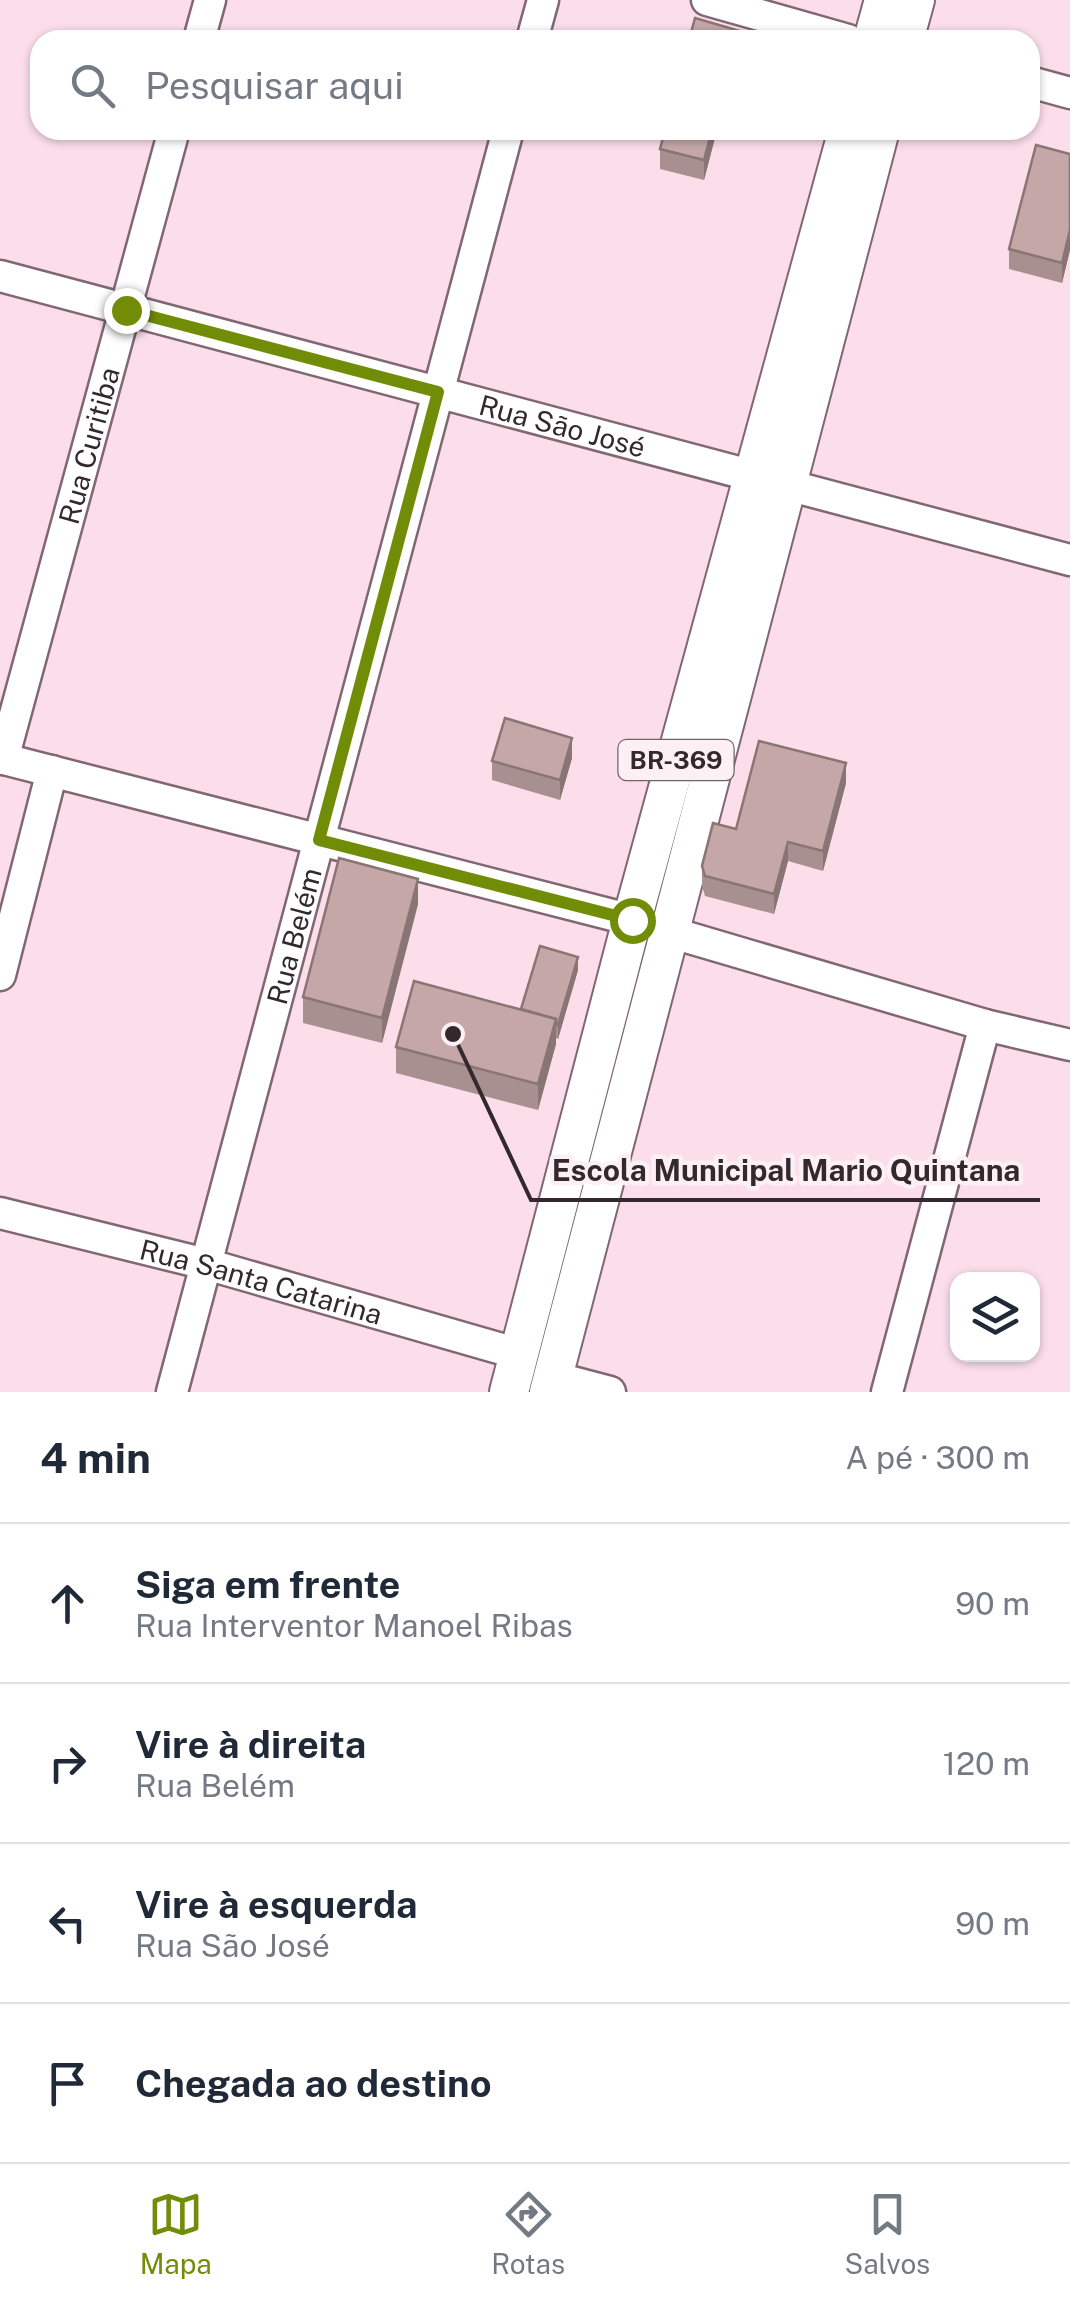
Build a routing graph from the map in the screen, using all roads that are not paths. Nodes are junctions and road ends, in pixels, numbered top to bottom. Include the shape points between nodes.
1 (210, 0) edge
2 (542, 0) edge
3 (706, 0) edge
4 (884, 0) edge
5 (914, 0) edge
6 (202, 30) edge
7 (534, 30) edge
8 (812, 30) edge
9 (876, 30) edge
10 (906, 30) edge
11 (1040, 84) edge
12 (1070, 92) edge
13 (171, 140) edge
14 (505, 140) edge
15 (846, 140) edge
16 (877, 140) edge
17 (0, 276) edge
18 (126, 310) junction
19 (438, 392) junction
20 (770, 479) junction
21 (1070, 560) edge
22 (2, 758) edge
23 (52, 772) junction
24 (319, 840) junction
25 (8, 912) edge
26 (649, 926) junction
27 (0, 975) edge
28 (985, 1025) junction
29 (1070, 1046) edge
30 (0, 1213) edge
31 (206, 1264) junction
32 (519, 1354) junction
33 (551, 1384) edge
34 (172, 1392) edge
35 (509, 1392) edge
36 (610, 1392) edge
37 (887, 1392) edge

1 - 6 street
2 - 7 street
3 - 8 street
4 - 9 main road
5 - 10 main road
11 - 12 street
13 - 18 street, Rua Curitiba
14 - 19 street, Rua Belém
15 - 20 main road, BR-369
16 - 20 main road, BR-369
17 - 18 street, Rua São José
18 - 19 street, Rua São José
18 - 22 street, Rua Curitiba
19 - 20 street, Rua São José
19 - 24 street, Rua Belém
20 - 21 street, Rua São José
20 - 26 main road, BR-369
22 - 23 street
23 - 24 street
23 - 25 street
24 - 26 street
24 - 31 street, Rua Belém
25 - 27 street
26 - 28 street
26 - 32 main road, BR-369
26 - 33 main road, BR-369
28 - 29 street
28 - 37 street
30 - 31 street, Rua Santa Catarina
31 - 32 street, Rua Santa Catarina
31 - 34 street, Rua Belém
32 - 35 main road, BR-369
33 - 36 street

